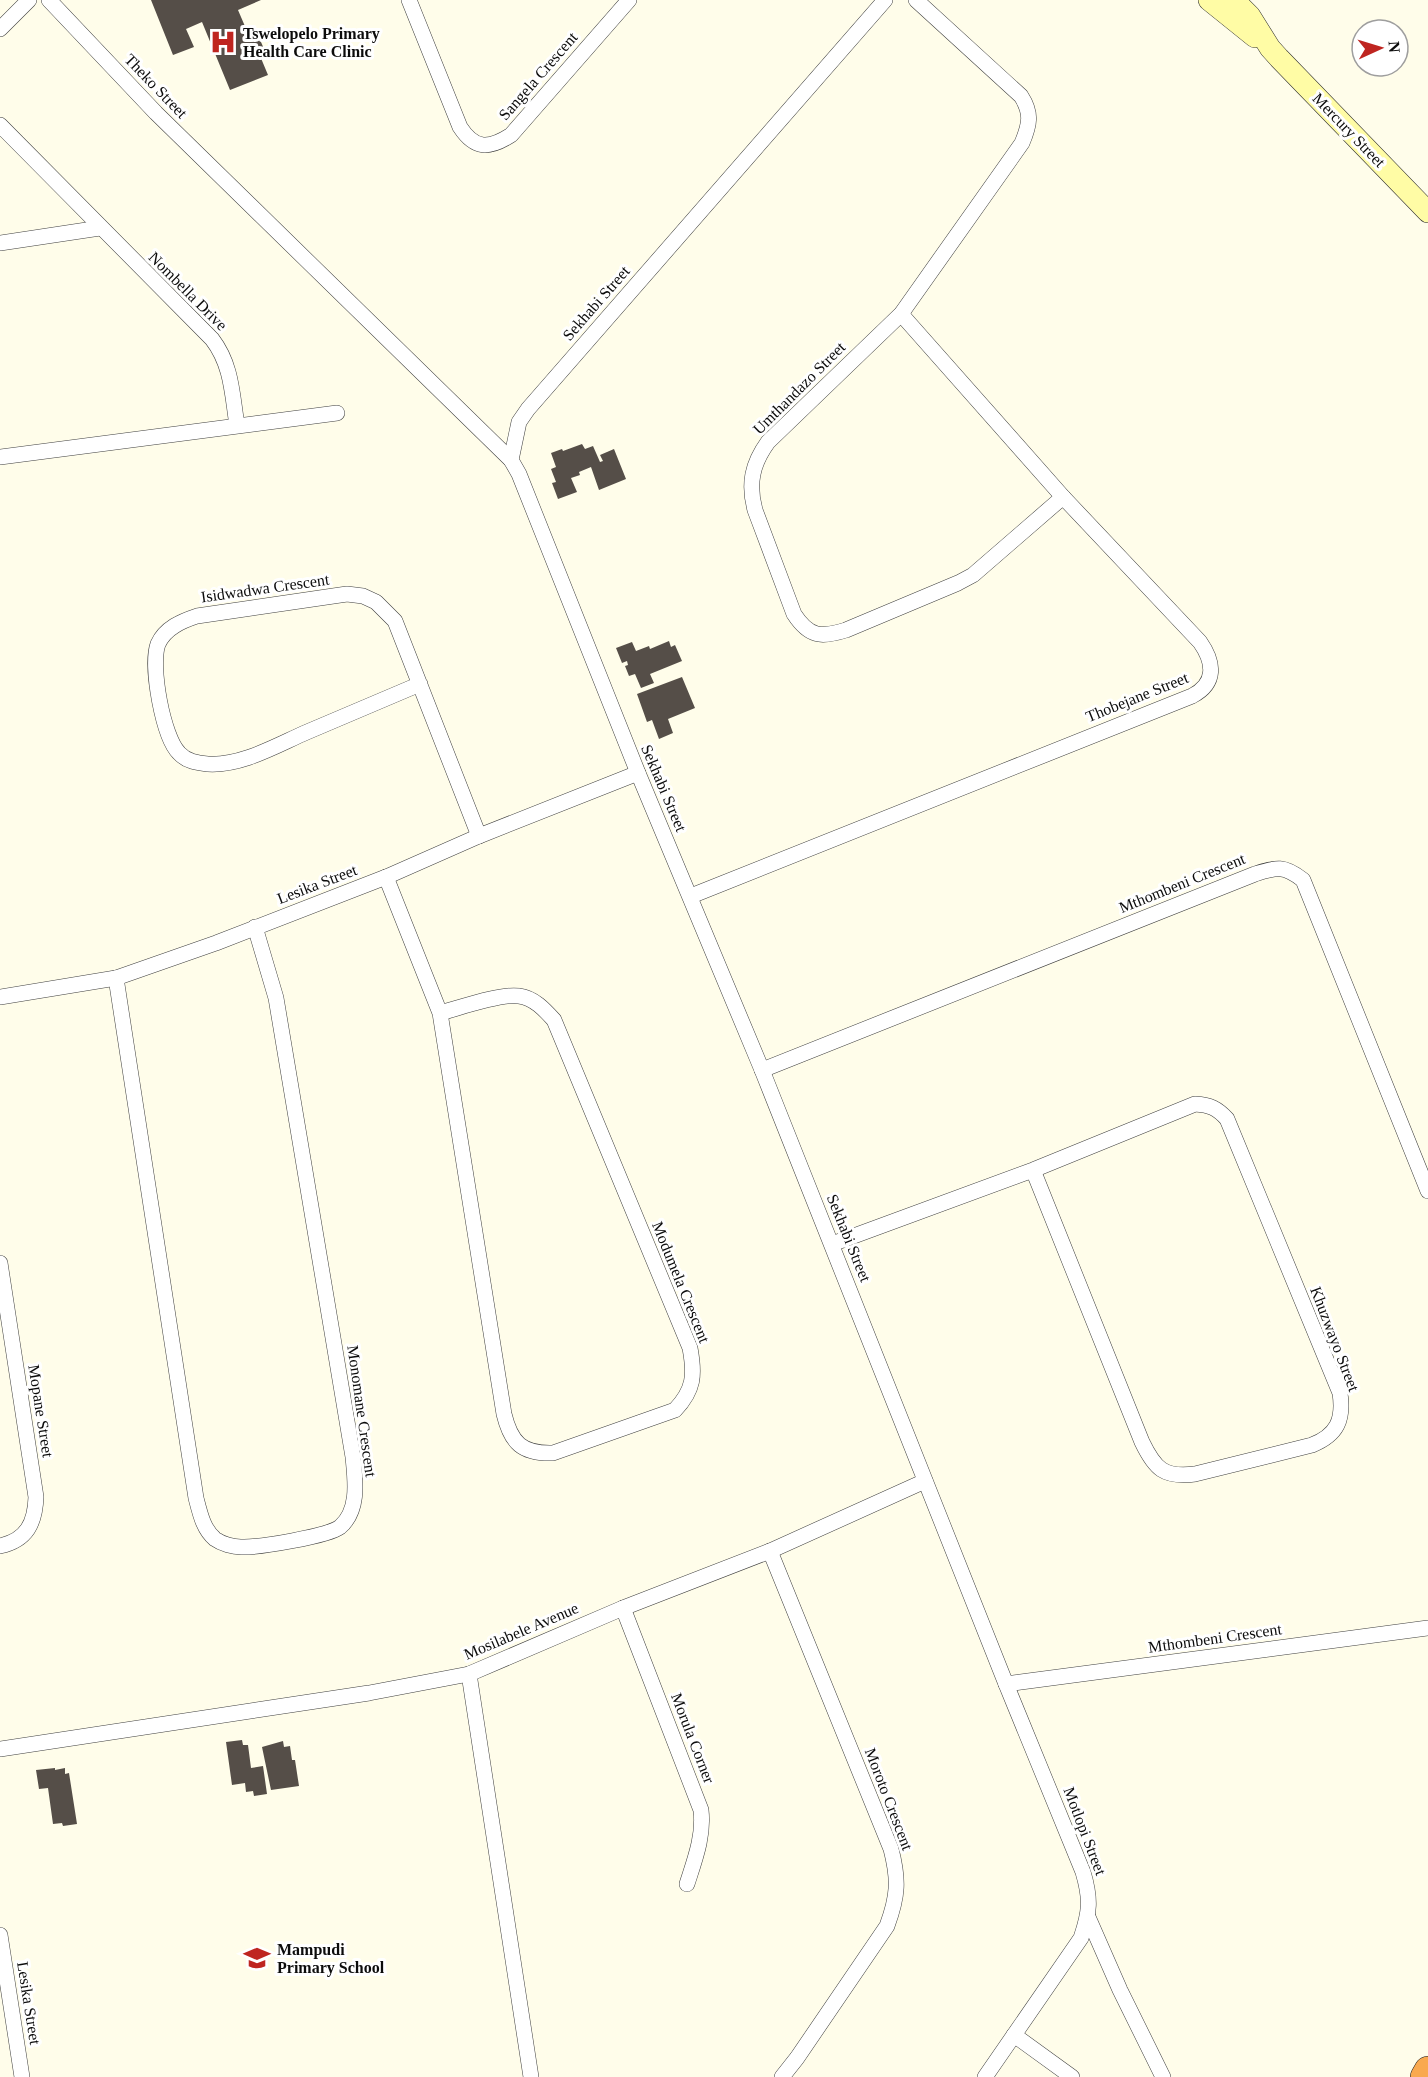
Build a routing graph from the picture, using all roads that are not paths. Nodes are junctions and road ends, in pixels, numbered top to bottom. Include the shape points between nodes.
1 (29, 0) edge
2 (50, 0) edge
3 (409, 0) edge
4 (628, 0) edge
5 (885, 0) edge
6 (916, 0) edge
7 (1209, 0) edge
8 (1234, 0) edge
9 (0, 29) edge
10 (1270, 48) junction
11 (0, 125) edge
12 (1428, 212) edge
13 (100, 228) junction
14 (0, 243) edge
15 (901, 314) junction
16 (337, 413) dead end
17 (237, 425) junction
18 (0, 457) edge
19 (511, 460) junction
20 (1063, 496) junction
21 (420, 684) junction
22 (638, 773) junction
23 (479, 836) junction
24 (386, 877) junction
25 (691, 896) junction
26 (255, 927) junction
27 (116, 978) junction
28 (0, 997) edge
29 (440, 1013) junction
30 (762, 1070) junction
31 (1033, 1170) junction
32 (1428, 1191) edge
33 (832, 1244) junction
34 (0, 1263) edge
35 (925, 1481) junction
36 (0, 1546) edge
37 (771, 1551) junction
38 (623, 1608) junction
39 (1428, 1628) edge
40 (469, 1674) junction
41 (1006, 1684) junction
42 (0, 1749) edge
43 (687, 1884) dead end
44 (1088, 1917) junction
45 (0, 1935) edge
46 (1014, 2035) junction
47 (1428, 2070) edge
48 (22, 2077) edge
49 (531, 2077) edge
50 (782, 2077) edge
51 (986, 2077) edge
52 (1072, 2077) edge
53 (1163, 2077) edge
54 (1424, 2077) edge

1 - 9 street
2 - 19 street, Theko Street via 156,113
3 - 4 street, Sangela Crescent via 460,127 475,143 484,145 497,144 511,135
5 - 19 street, Sekhabi Street via 528,409 519,422
6 - 15 street, Umthandazo Street via 1021,96 1030,117 1022,142
7 - 10 main road
8 - 10 main road via 1250,16
10 - 12 main road, Mercury Street
11 - 13 street, Nombella Drive
13 - 14 street
13 - 17 street, Nombella Drive via 223,353
15 - 20 street, Thobejane Street
15 - 20 street, Umthandazo Street via 768,442 754,464 750,494 794,614 802,626 819,635 832,634 958,583 973,575
16 - 17 street
17 - 18 street
19 - 22 street, Sekhabi Street
20 - 25 street, Thobejane Street via 1209,654 1210,679 1203,690
21 - 21 street, Isidwadwa Crescent via 395,621 376,602 347,594 197,616 168,630 158,644 156,660 170,739 191,762 212,764 248,758
21 - 23 street, Isidwadwa Crescent
22 - 23 street, Lesika Street
22 - 25 street, Sekhabi Street
23 - 24 street, Lesika Street
24 - 26 street, Lesika Street
24 - 29 street, Modumela Crescent
25 - 30 street, Sekhabi Street
26 - 27 street, Lesika Street
26 - 27 street, Monomane Crescent via 276,998 353,1457 355,1497 350,1514 340,1527 323,1534 241,1547 217,1540 202,1520
27 - 28 street, Lesika Street
29 - 29 street, Modumela Crescent via 520,996 544,1008 554,1020 690,1348 694,1369 691,1385 675,1410 553,1453 526,1450 508,1431
30 - 32 street, Mthombeni Crescent via 1255,874 1282,867 1303,880
30 - 33 street, Sekhabi Street
31 - 31 street, Khuzwayo Street via 1195,1104 1218,1109 1227,1119 1340,1393 1341,1417 1326,1439 1195,1474 1167,1474 1156,1466 1138,1431
31 - 33 street, Khuzwayo Street
33 - 35 street, Sekhabi Street
34 - 36 street, Mopane Street via 36,1497 33,1523 27,1533
35 - 37 street, Mosilabele Avenue
35 - 41 street, Sekhabi Street
37 - 38 street, Mosilabele Avenue
37 - 50 street, Moroto Crescent via 891,1849 898,1885 887,1926
38 - 40 street, Mosilabele Avenue
38 - 43 street, Morula Corner via 701,1810 701,1840
39 - 41 street, Mthombeni Crescent
40 - 42 street, Mosilabele Avenue via 369,1694
40 - 49 street
41 - 44 street, Motlopi Street via 1083,1872 1089,1895
44 - 46 street, Motlopi Street via 1080,1938
44 - 53 street
45 - 48 street, Lesika Street
46 - 51 street, Motlopi Street
46 - 52 street
47 - 54 highway

